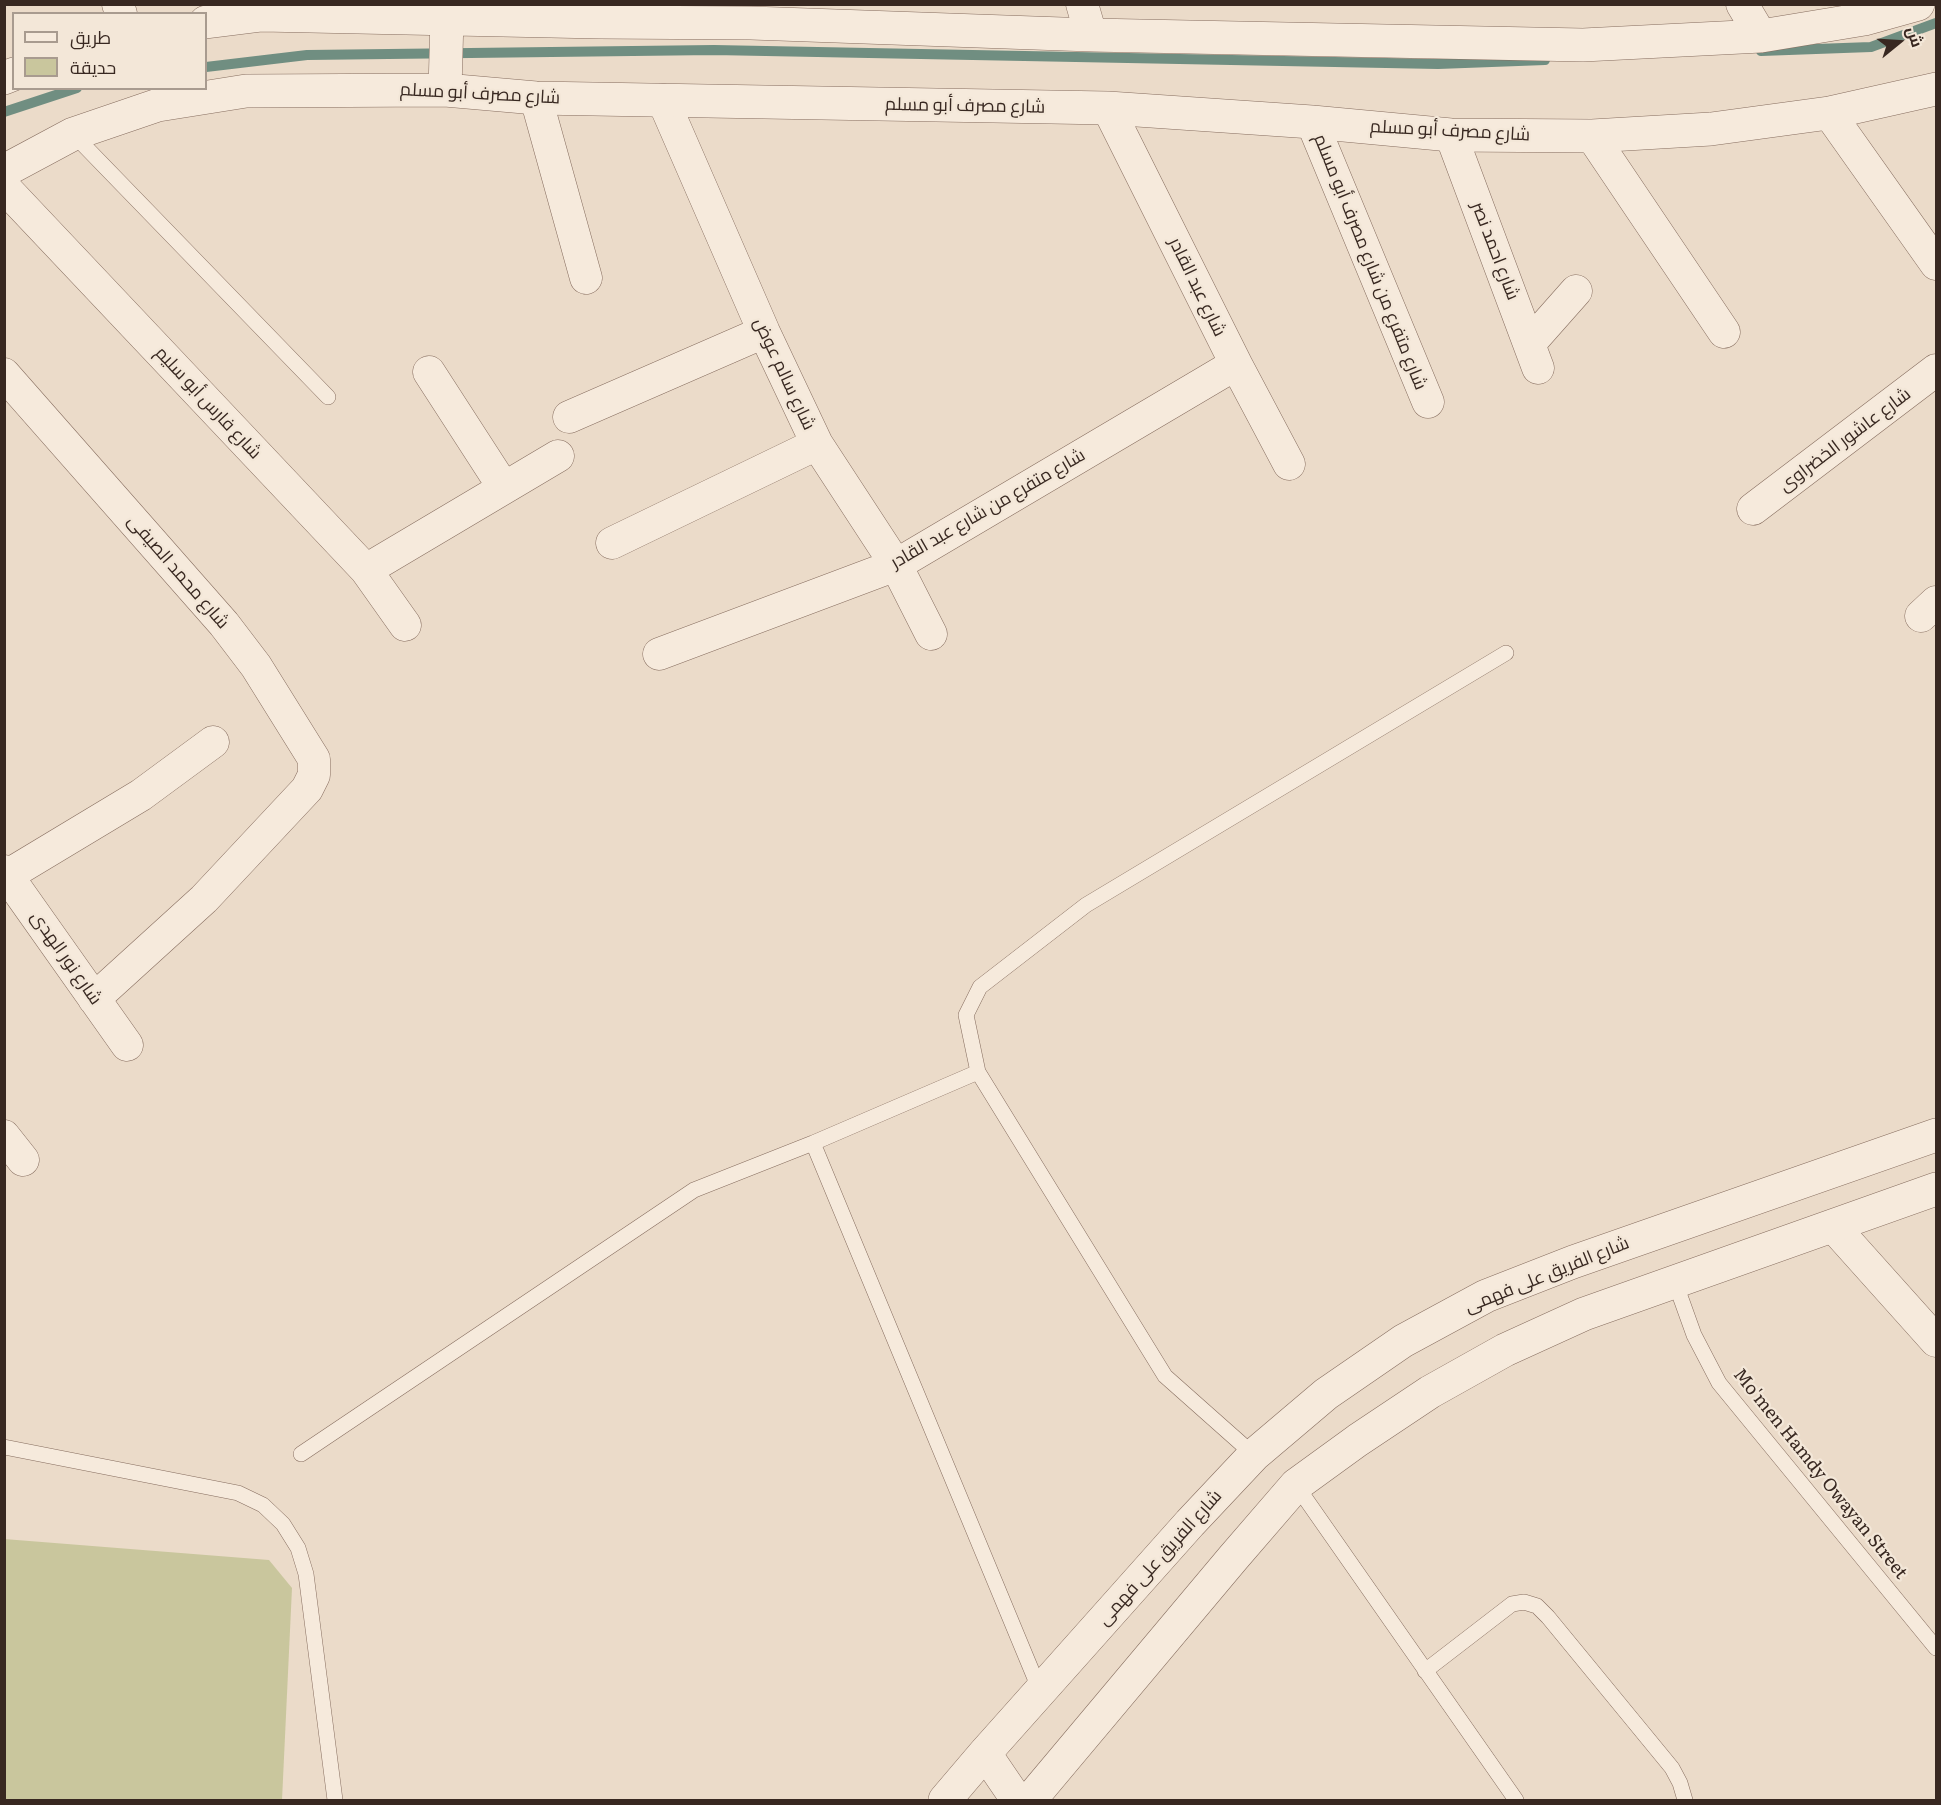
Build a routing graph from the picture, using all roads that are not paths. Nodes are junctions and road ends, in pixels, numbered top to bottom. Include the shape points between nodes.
1 (230, 4) edge
2 (1742, 4) edge
3 (1918, 4) edge
4 (596, 13) edge
5 (748, 14) edge
6 (207, 19) edge
7 (207, 20) edge
8 (1087, 20) edge
9 (447, 24) junction
10 (1761, 36) junction
11 (446, 76) junction
12 (1936, 89) edge
13 (536, 98) junction
14 (663, 100) junction
15 (1108, 108) junction
16 (1829, 113) junction
17 (1312, 122) junction
18 (73, 134) junction
19 (1451, 135) junction
20 (1592, 136) junction
21 (4, 171) edge
22 (4, 187) edge
23 (1936, 264) edge
24 (586, 278) dead end
25 (1576, 291) dead end
26 (764, 332) junction
27 (1724, 332) dead end
28 (1236, 364) junction
29 (1936, 370) edge
30 (429, 372) dead end
31 (4, 374) edge
32 (328, 397) dead end
33 (1428, 402) dead end
34 (569, 417) dead end
35 (817, 444) junction
36 (558, 456) dead end
37 (1289, 464) dead end
38 (504, 488) junction
39 (1753, 509) dead end
40 (612, 543) dead end
41 (896, 565) junction
42 (366, 570) junction
43 (405, 625) dead end
44 (931, 634) dead end
45 (1506, 652) dead end
46 (660, 654) dead end
47 (213, 742) dead end
48 (6, 873) edge
49 (94, 999) junction
50 (127, 1045) dead end
51 (978, 1072) junction
52 (1936, 1135) edge
53 (813, 1143) junction
54 (1936, 1189) edge
55 (1833, 1226) junction
56 (1675, 1282) junction
57 (1936, 1341) edge
58 (4, 1446) edge
59 (301, 1454) dead end
60 (1254, 1455) junction
61 (1296, 1485) junction
62 (1936, 1648) edge
63 (1425, 1671) junction
64 (1041, 1693) junction
65 (985, 1753) junction
66 (335, 1800) edge
67 (945, 1800) edge
68 (1017, 1800) edge
69 (1030, 1800) edge
70 (1516, 1800) edge
71 (1685, 1800) edge

1 - 6 street
2 - 10 street
3 - 10 street via 1864,20
4 - 5 street
4 - 9 street
5 - 8 street
7 - 9 street via 262,15
8 - 10 street via 1583,45
9 - 11 street
11 - 13 street, شارع مصرف أبو مسلم
11 - 18 street, شارع مصرف أبو مسلم via 246,91 158,105
12 - 16 street, شارع مصرف أبو مسلم
13 - 14 street, شارع مصرف أبو مسلم
13 - 24 street
14 - 15 street, شارع مصرف أبو مسلم
14 - 26 street, شارع سالم عوض
15 - 17 street, شارع مصرف أبو مسلم
15 - 28 street, شارع عبد القادر
16 - 20 street, شارع مصرف أبو مسلم via 1711,129
16 - 23 street
17 - 19 street, شارع مصرف أبو مسلم
17 - 33 street, شارع متفرع من شارع مصرف أبو مسلم
18 - 21 street, شارع مصرف أبو مسلم
18 - 32 lane
19 - 20 street, شارع مصرف أبو مسلم
19 - 25 street, شارع احمد نصر via 1534,356
20 - 27 street
22 - 42 street, شارع فارس أبو سليم
26 - 34 street
26 - 35 street, شارع سالم عوض
28 - 37 street, شارع عبد القادر
28 - 41 street, شارع متفرع من شارع عبد القادر
29 - 39 street, شارع عاشور الخضراوى
30 - 38 street
31 - 49 street, شارع محمد الصيفى via 224,624 256,666 314,759 314,775 308,789 204,899
35 - 40 street
35 - 41 street, شارع سالم عوض
36 - 38 street
38 - 42 street
41 - 44 street, شارع سالم عوض
41 - 46 street, شارع متفرع من شارع عبد القادر
42 - 43 street, شارع فارس أبو سليم
45 - 51 lane via 1086,906 980,987 966,1015
47 - 48 street via 141,795
48 - 49 street, شارع نور الهدى
49 - 50 street, شارع نور الهدى
51 - 53 lane
51 - 60 lane via 1165,1376
52 - 60 street, شارع الفريق على فهمى via 1486,1296 1403,1341 1326,1394
53 - 59 lane via 694,1190
53 - 64 lane
54 - 55 street
55 - 56 street
55 - 57 street
56 - 61 street via 1584,1314 1506,1350 1430,1392
56 - 62 lane, Mo'men Hamdy Owayan Street via 1694,1335 1719,1383
58 - 66 lane via 238,1493 263,1505 284,1524 298,1548 306,1574
60 - 64 street, شارع الفريق على فهمى
61 - 63 lane
61 - 69 street
63 - 70 lane
63 - 71 lane via 1512,1604 1537,1606 1672,1768
64 - 65 street, شارع الفريق على فهمى
65 - 67 street, شارع الفريق على فهمى
65 - 68 street

